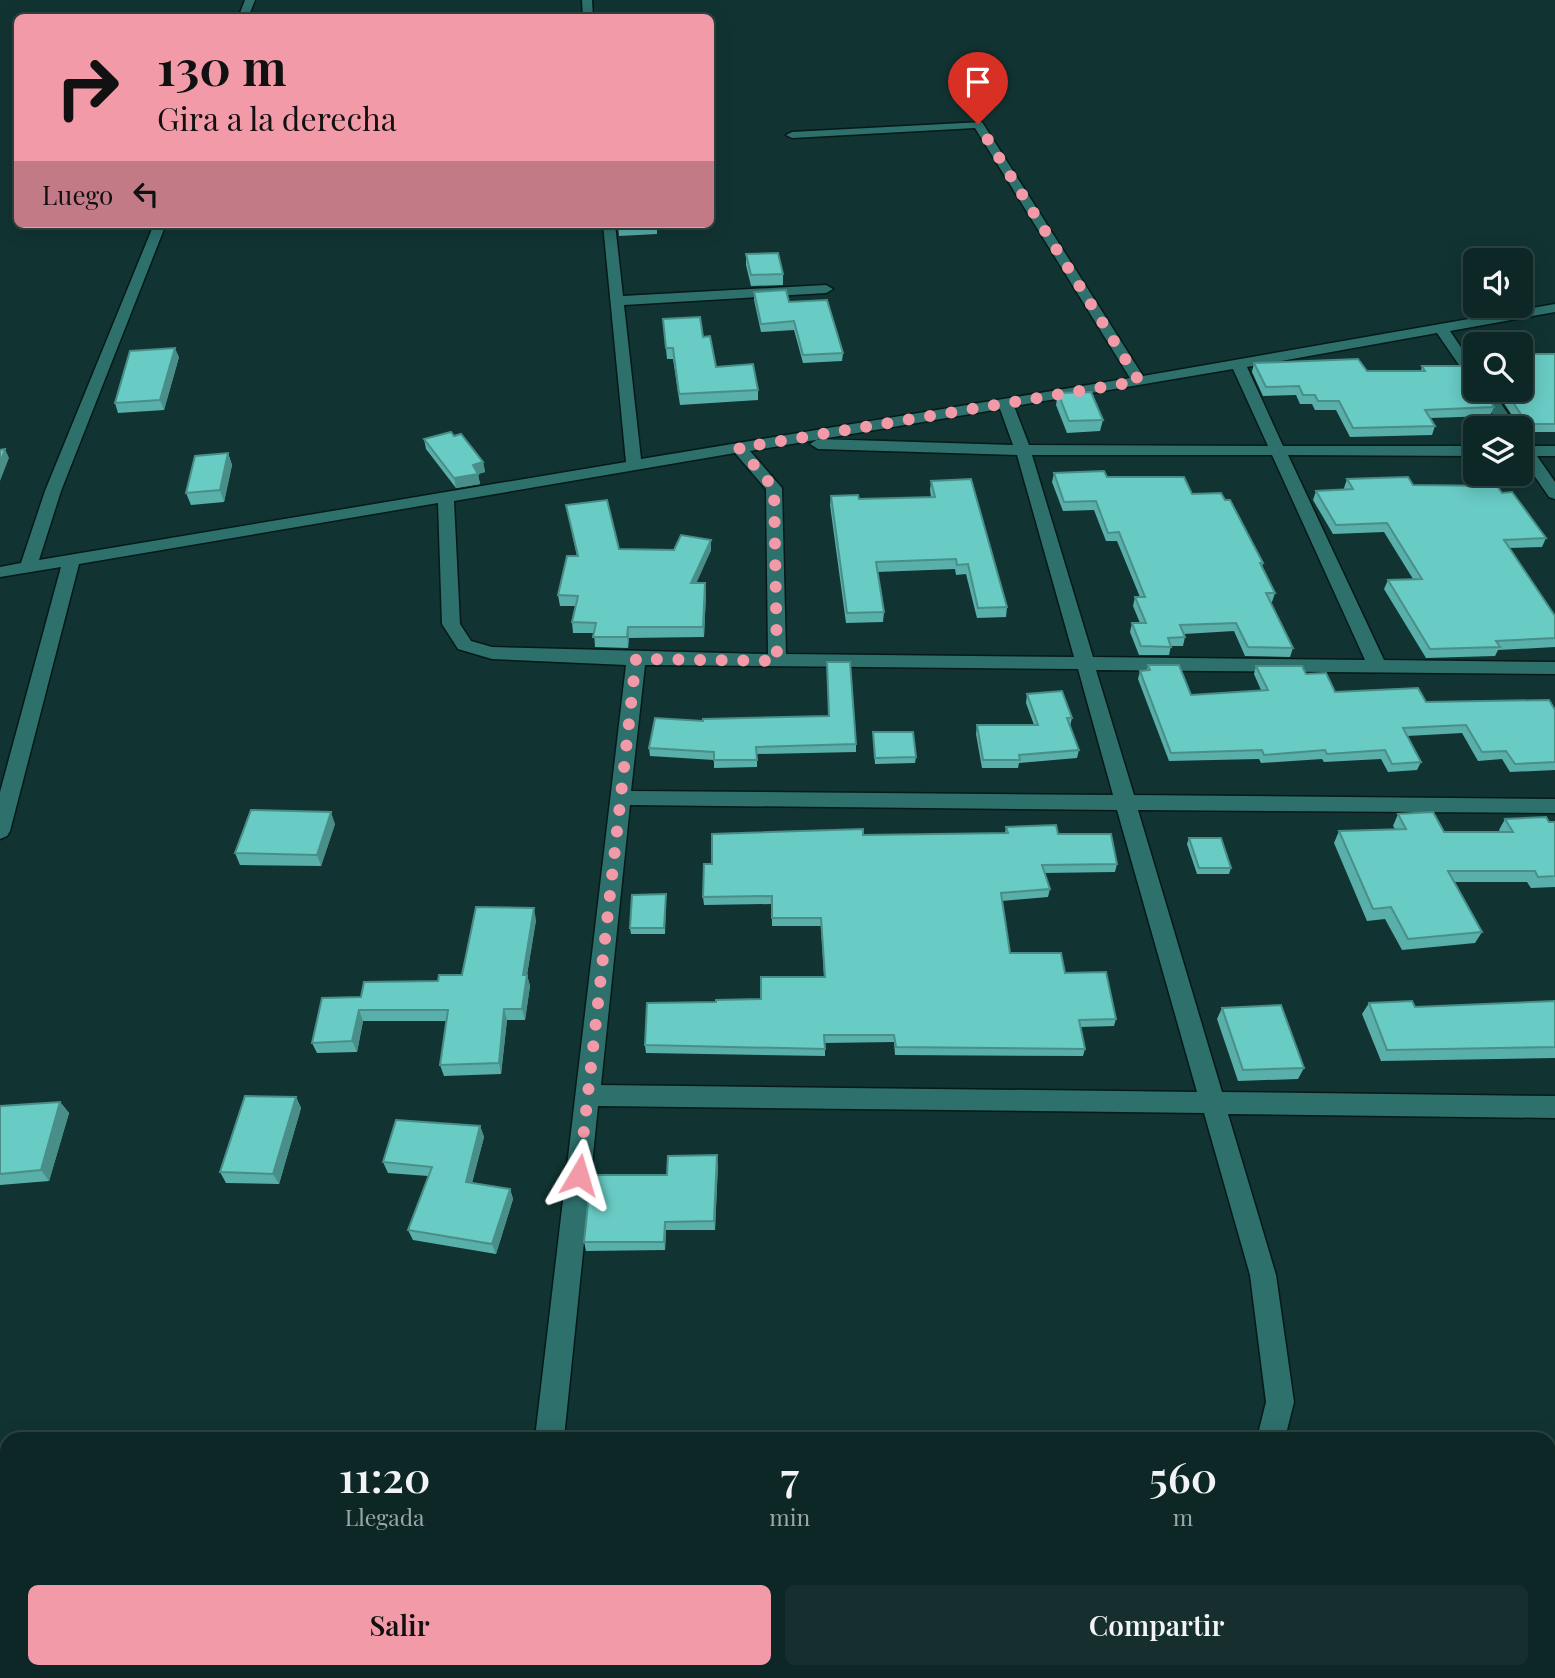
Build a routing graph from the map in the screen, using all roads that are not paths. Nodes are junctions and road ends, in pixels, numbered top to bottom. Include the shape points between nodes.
1 (792, 135) dead end
2 (158, 228) edge
3 (609, 228) edge
4 (826, 289) dead end
5 (615, 301) junction
6 (1555, 307) edge
7 (1441, 328) junction
8 (1463, 360) edge
9 (1238, 364) junction
10 (1139, 381) junction
11 (1005, 403) junction
12 (771, 443) junction
13 (739, 448) junction
14 (1023, 450) junction
15 (1533, 450) edge
16 (1278, 451) junction
17 (1463, 451) edge
18 (1555, 451) edge
19 (1533, 464) edge
20 (635, 466) junction
21 (1555, 494) edge
22 (446, 498) junction
23 (71, 560) junction
24 (28, 568) junction
25 (0, 572) edge
26 (636, 659) junction
27 (777, 661) junction
28 (1085, 664) junction
29 (1377, 666) junction
30 (1554, 669) edge
31 (621, 799) junction
32 (1125, 803) junction
33 (1555, 806) edge
34 (0, 831) edge
35 (588, 1096) junction
36 (1213, 1103) junction
37 (1555, 1108) edge
38 (550, 1432) edge
39 (1272, 1432) edge

1 - 10 street via 978,124
2 - 24 street via 53,491
3 - 5 street
4 - 5 street
5 - 20 street
6 - 7 street
7 - 8 street
7 - 9 street
9 - 10 street
9 - 16 street
10 - 11 street
11 - 12 street
11 - 14 street
12 - 13 street
12 - 14 street
13 - 20 street
13 - 27 street via 774,488
14 - 16 street
14 - 28 street
15 - 18 street
16 - 17 street
16 - 29 street
19 - 21 street
20 - 22 street
22 - 23 street
22 - 26 street via 451,624 464,645 492,653
23 - 24 street
23 - 34 street
24 - 25 street
26 - 27 street
26 - 31 street
27 - 28 street
28 - 29 street
28 - 32 street
29 - 30 street
31 - 32 street
31 - 35 street
32 - 33 street
32 - 36 street
35 - 36 street
35 - 38 street
36 - 37 street
36 - 39 street via 1263,1275 1279,1402

